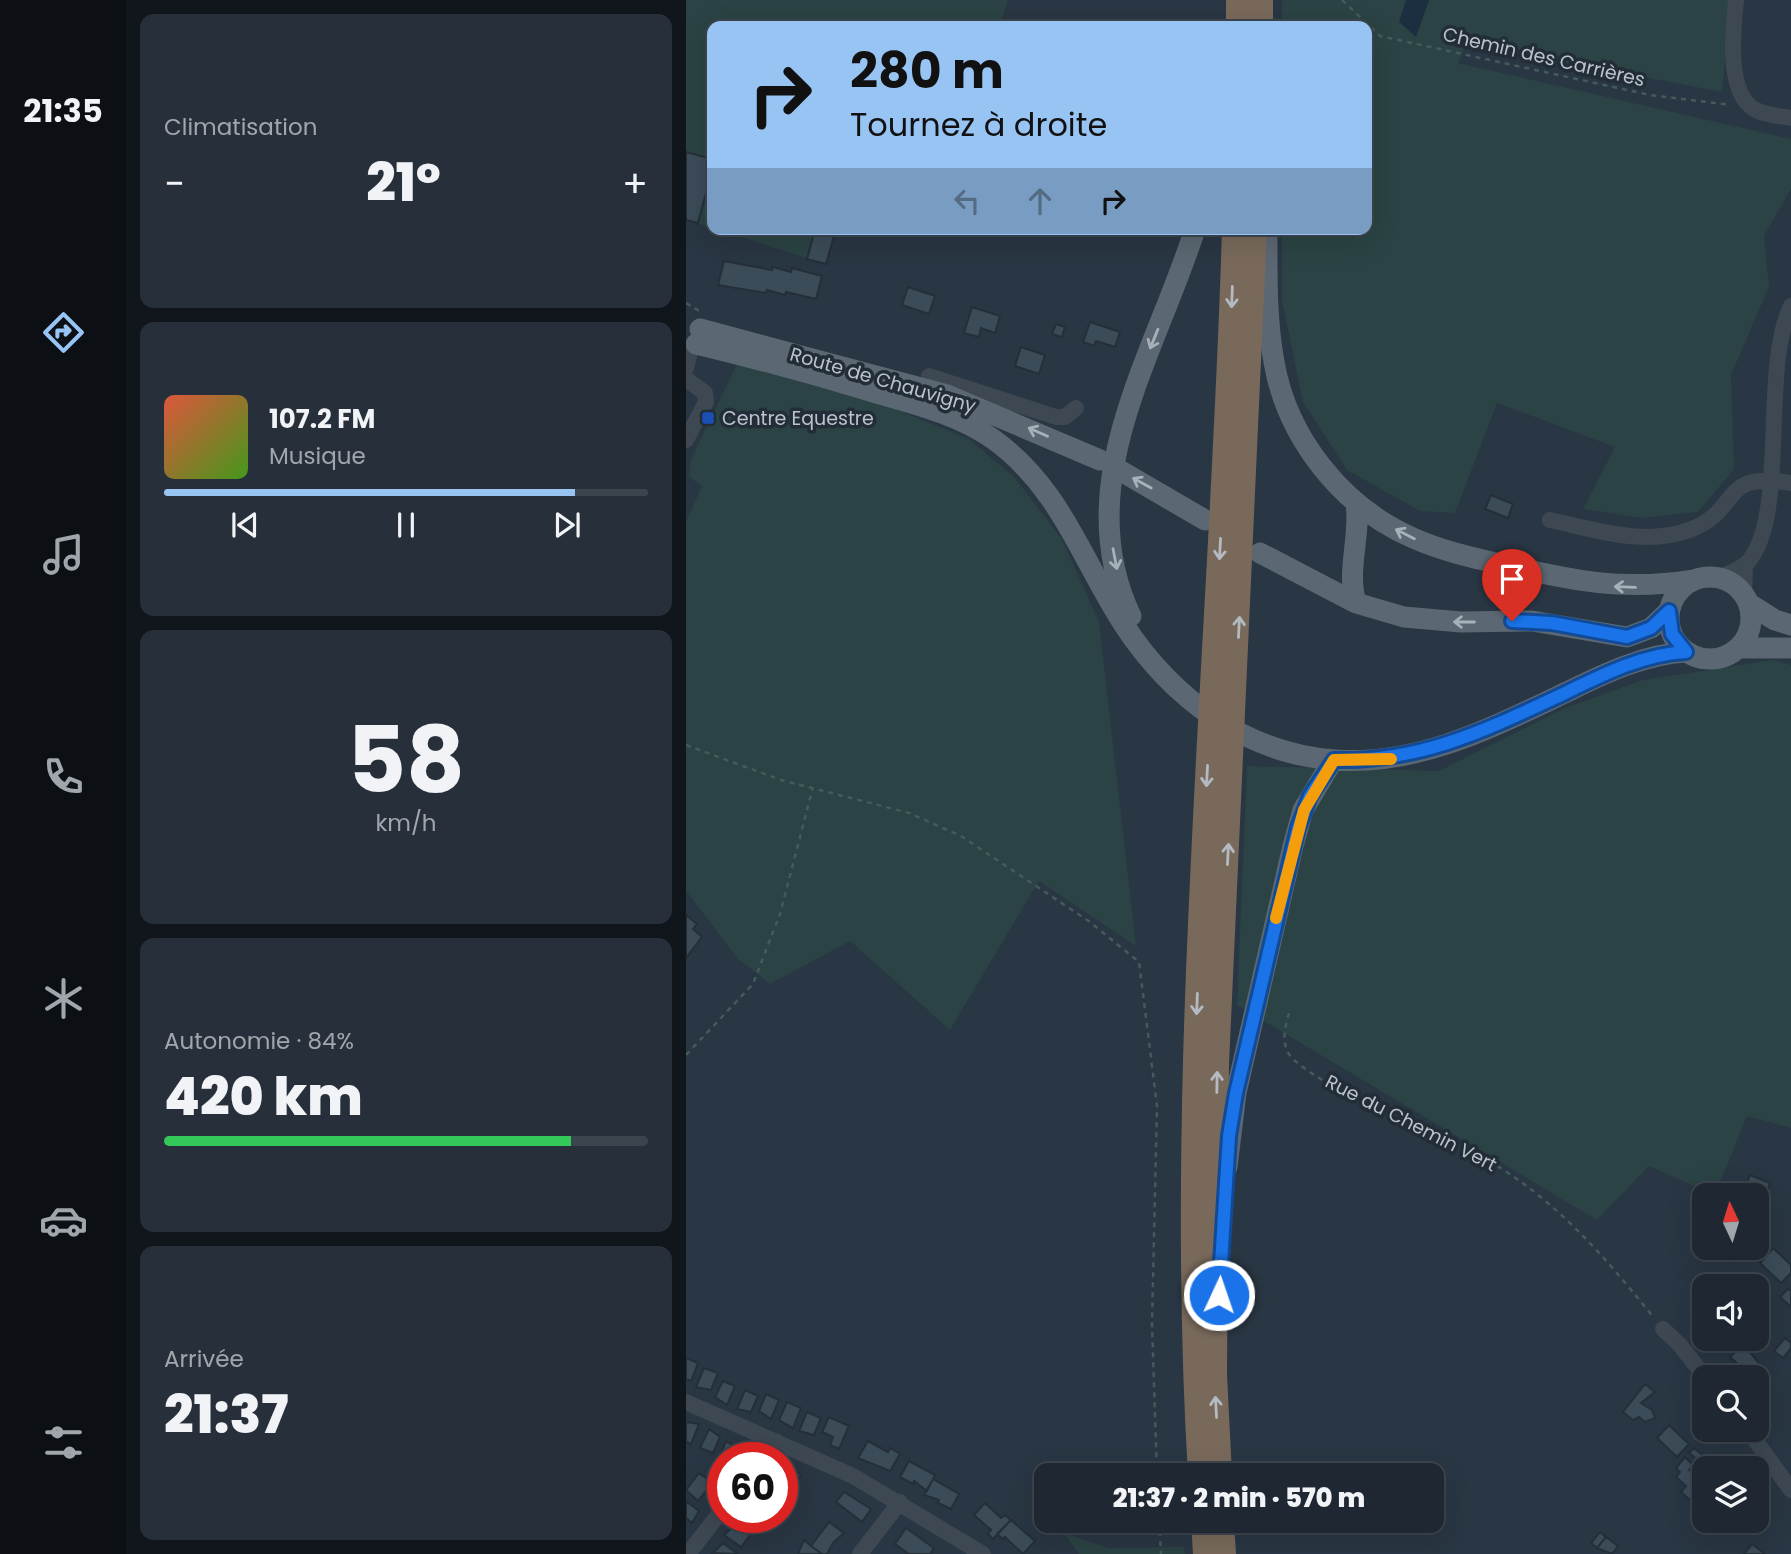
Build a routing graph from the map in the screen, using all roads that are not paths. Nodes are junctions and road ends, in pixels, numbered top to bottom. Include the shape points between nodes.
1 (1231, 0) edge
2 (1238, 0) edge
3 (1736, 0) edge
4 (1256, 20) edge
5 (1229, 21) edge
6 (1791, 118) edge
7 (1193, 235) edge
8 (1234, 235) edge
9 (1255, 235) edge
10 (1267, 235) edge
11 (1791, 306) edge
12 (692, 337) edge
13 (686, 379) edge
14 (922, 385) junction
15 (1076, 408) dead end
16 (686, 440) edge
17 (1100, 460) dead end
18 (1121, 471) dead end
19 (1769, 480) junction
20 (1791, 482) edge
21 (1356, 503) junction
22 (1205, 520) dead end
23 (1550, 520) dead end
24 (1260, 553) dead end
25 (1745, 565) junction
26 (1718, 578) junction
27 (1693, 580) junction
28 (1746, 599) junction
29 (1356, 603) junction
30 (1669, 611) junction
31 (1791, 625) edge
32 (1738, 648) junction
33 (1791, 648) edge
34 (1686, 652) junction
35 (1172, 684) junction
36 (1334, 760) junction
37 (1663, 1329) road end
38 (1694, 1365) edge
39 (1214, 1375) junction
40 (686, 1402) edge
41 (776, 1441) joint
42 (1757, 1442) edge
43 (1200, 1463) edge
44 (1219, 1463) edge
45 (1791, 1471) edge
46 (1791, 1489) edge
47 (900, 1502) junction
48 (707, 1530) edge
49 (1204, 1533) edge
50 (1223, 1533) edge
51 (688, 1554) edge
52 (860, 1554) edge
53 (983, 1554) edge
54 (1205, 1554) edge
55 (1224, 1554) edge

1 - 5 main road
2 - 4 highway
3 - 6 street via 1733,60 1745,99 1755,110
7 -> 35 main road via 1123,423 1109,501 1110,532 1125,603
8 -> 43 highway via 1196,1026 1194,1313
39 -> 9 highway via 1217,1065
10 - 21 main road via 1268,318 1286,405 1306,445
11 - 19 street via 1782,325 1776,365
12 - 14 main road, Route de Chauvigny
13 - 16 street via 705,393 706,402
14 - 15 street via 992,394 1056,417 1065,417
17 -> 14 main road, Route de Chauvigny
14 - 35 main road, Route de Chauvigny via 994,440 1036,480 1066,518 1123,624
22 -> 18 main road
19 - 20 street
19 - 23 street via 1742,483 1707,522 1666,536 1612,533
19 - 25 street via 1760,544
27 -> 21 main road via 1628,587 1542,574 1414,539
21 - 29 main road via 1358,529 1351,575
24 - 29 main road
25 - 26 street
25 - 28 street
26 - 27 main road
26 - 28 main road via 1728,581
27 - 30 main road via 1677,593
28 - 31 main road via 1775,620
28 - 32 main road via 1750,627
30 -> 29 main road via 1640,634 1614,637 1532,621 1429,621
30 - 34 main road via 1672,634
32 - 33 main road
32 - 34 main road via 1713,659
34 - 36 main road via 1609,672 1438,748 1387,760
35 - 36 main road via 1222,724 1261,743
36 - 39 main road via 1310,796 1298,828 1236,1093 1229,1136
37 - 38 street
44 -> 39 highway
40 - 41 street
41 - 47 street via 835,1466
42 - 46 street
45 - 46 street
47 - 52 street
47 - 53 street
48 - 51 street
49 - 54 highway
50 - 55 highway

